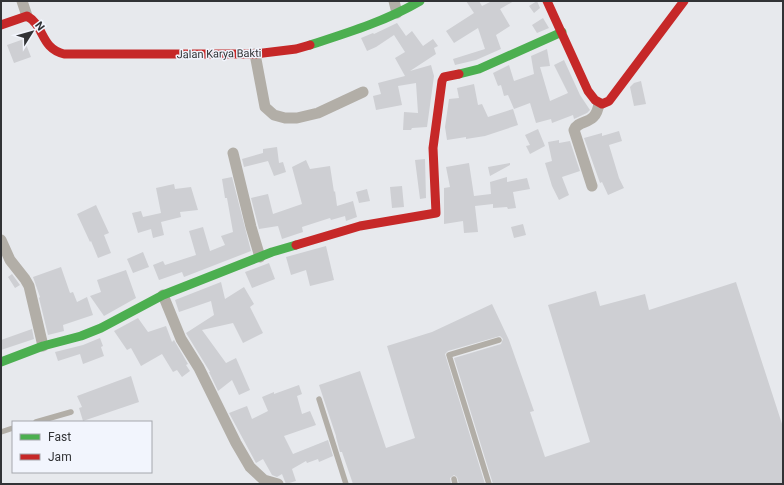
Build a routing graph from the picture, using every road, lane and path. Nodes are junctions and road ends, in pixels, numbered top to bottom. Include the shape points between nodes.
1 (22, 1) edge
2 (394, 1) edge
3 (420, 1) edge
4 (547, 1) edge
5 (684, 1) edge
6 (397, 12) junction
7 (27, 16) junction
8 (1, 24) edge
9 (562, 32) junction
10 (255, 54) junction
11 (363, 92) dead end
12 (599, 103) junction
13 (233, 153) dead end
14 (592, 186) dead end
15 (1, 240) edge
16 (260, 257) junction
17 (163, 295) junction
18 (498, 340) dead end
19 (43, 346) junction
20 (1, 362) edge
21 (319, 399) dead end
22 (71, 412) dead end
23 (40, 421) edge
24 (12, 428) edge
25 (1, 432) edge
26 (278, 484) edge
27 (346, 484) edge
28 (489, 484) edge

1 - 7 street, Jalan Karya Bakti
2 - 6 street
3 - 6 street, Jalan Karya Bakti
4 - 9 street
5 - 12 street via 609,101
6 - 10 street, Jalan Karya Bakti via 357,30 305,47
7 - 8 street
7 - 10 street, Jalan Karya Bakti via 34,20 44,39 56,53
9 - 12 street via 588,91
9 - 16 street via 478,69 444,77 433,148 436,213 360,226
10 - 11 street via 265,107 274,115 297,118 318,114
12 - 14 street via 594,117 576,126 574,130
13 - 16 street via 250,227
15 - 19 street via 10,260 29,286
16 - 17 street
17 - 19 street via 101,328
17 - 26 street via 181,339 250,467 264,480
18 - 28 lane via 449,355
19 - 20 street
21 - 27 lane
22 - 23 lane
24 - 25 lane

